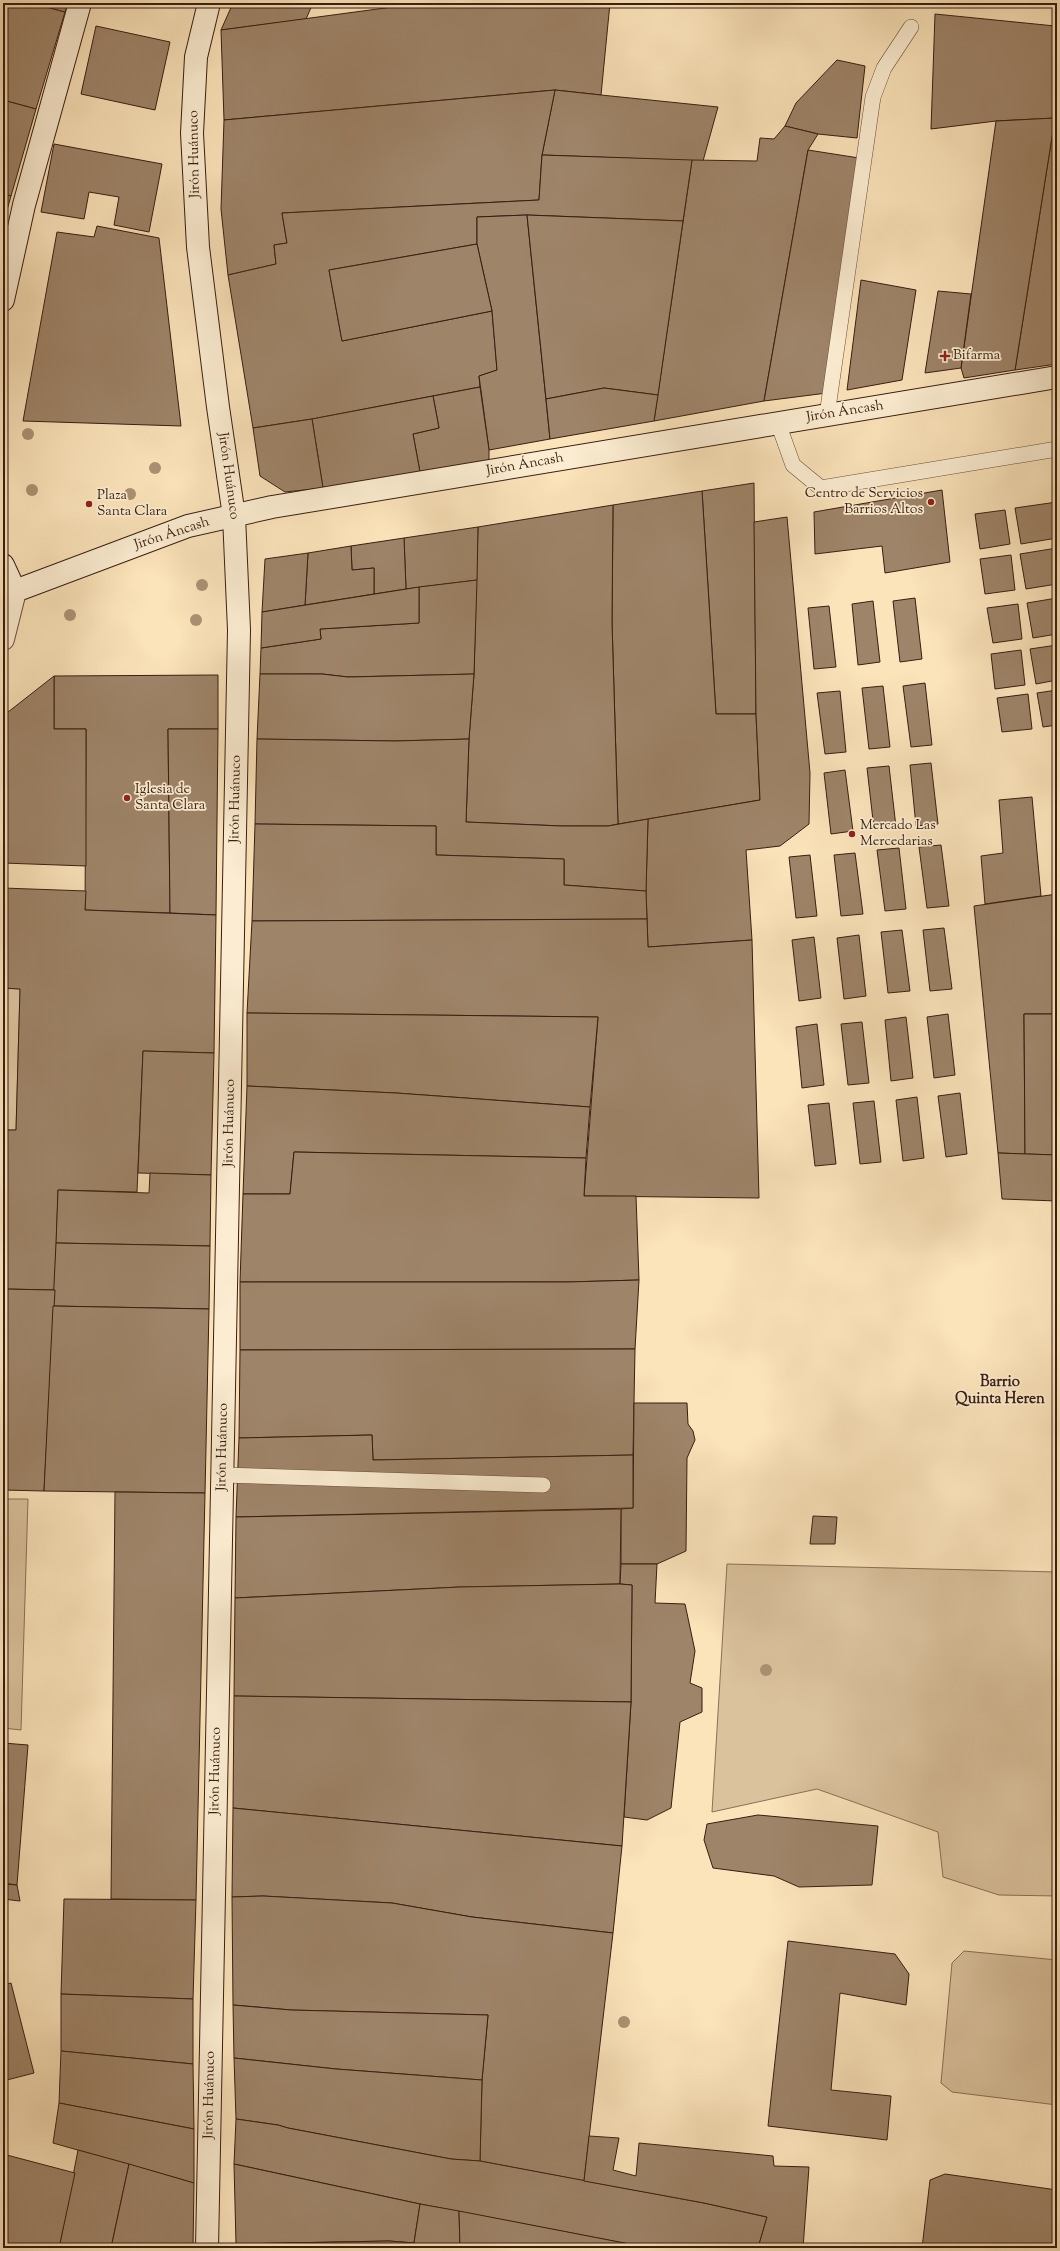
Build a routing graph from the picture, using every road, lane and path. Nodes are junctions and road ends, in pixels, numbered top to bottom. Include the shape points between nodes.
1 (80, 3) edge
2 (209, 3) edge
3 (911, 27) dead end
4 (3, 300) edge
5 (1057, 377) edge
6 (827, 415) junction
7 (778, 423) junction
8 (1057, 449) edge
9 (234, 516) junction
10 (3, 565) edge
11 (9, 592) edge
12 (3, 640) edge
13 (222, 1475) junction
14 (544, 1486) dead end
15 (207, 2248) edge

1 - 4 street via 24,205
2 - 9 street, Jirón Huánuco via 196,57 192,133 198,247
3 - 6 lane via 884,68 873,97
5 - 6 street, Jirón Áncash
6 - 7 street, Jirón Áncash
7 - 8 lane via 793,465 821,488
7 - 9 street, Jirón Áncash via 272,507
9 - 11 street, Jirón Áncash via 188,526
9 - 13 street, Jirón Huánuco via 239,630 238,723
10 - 11 street
11 - 12 street
13 - 14 lane
13 - 15 street, Jirón Huánuco

